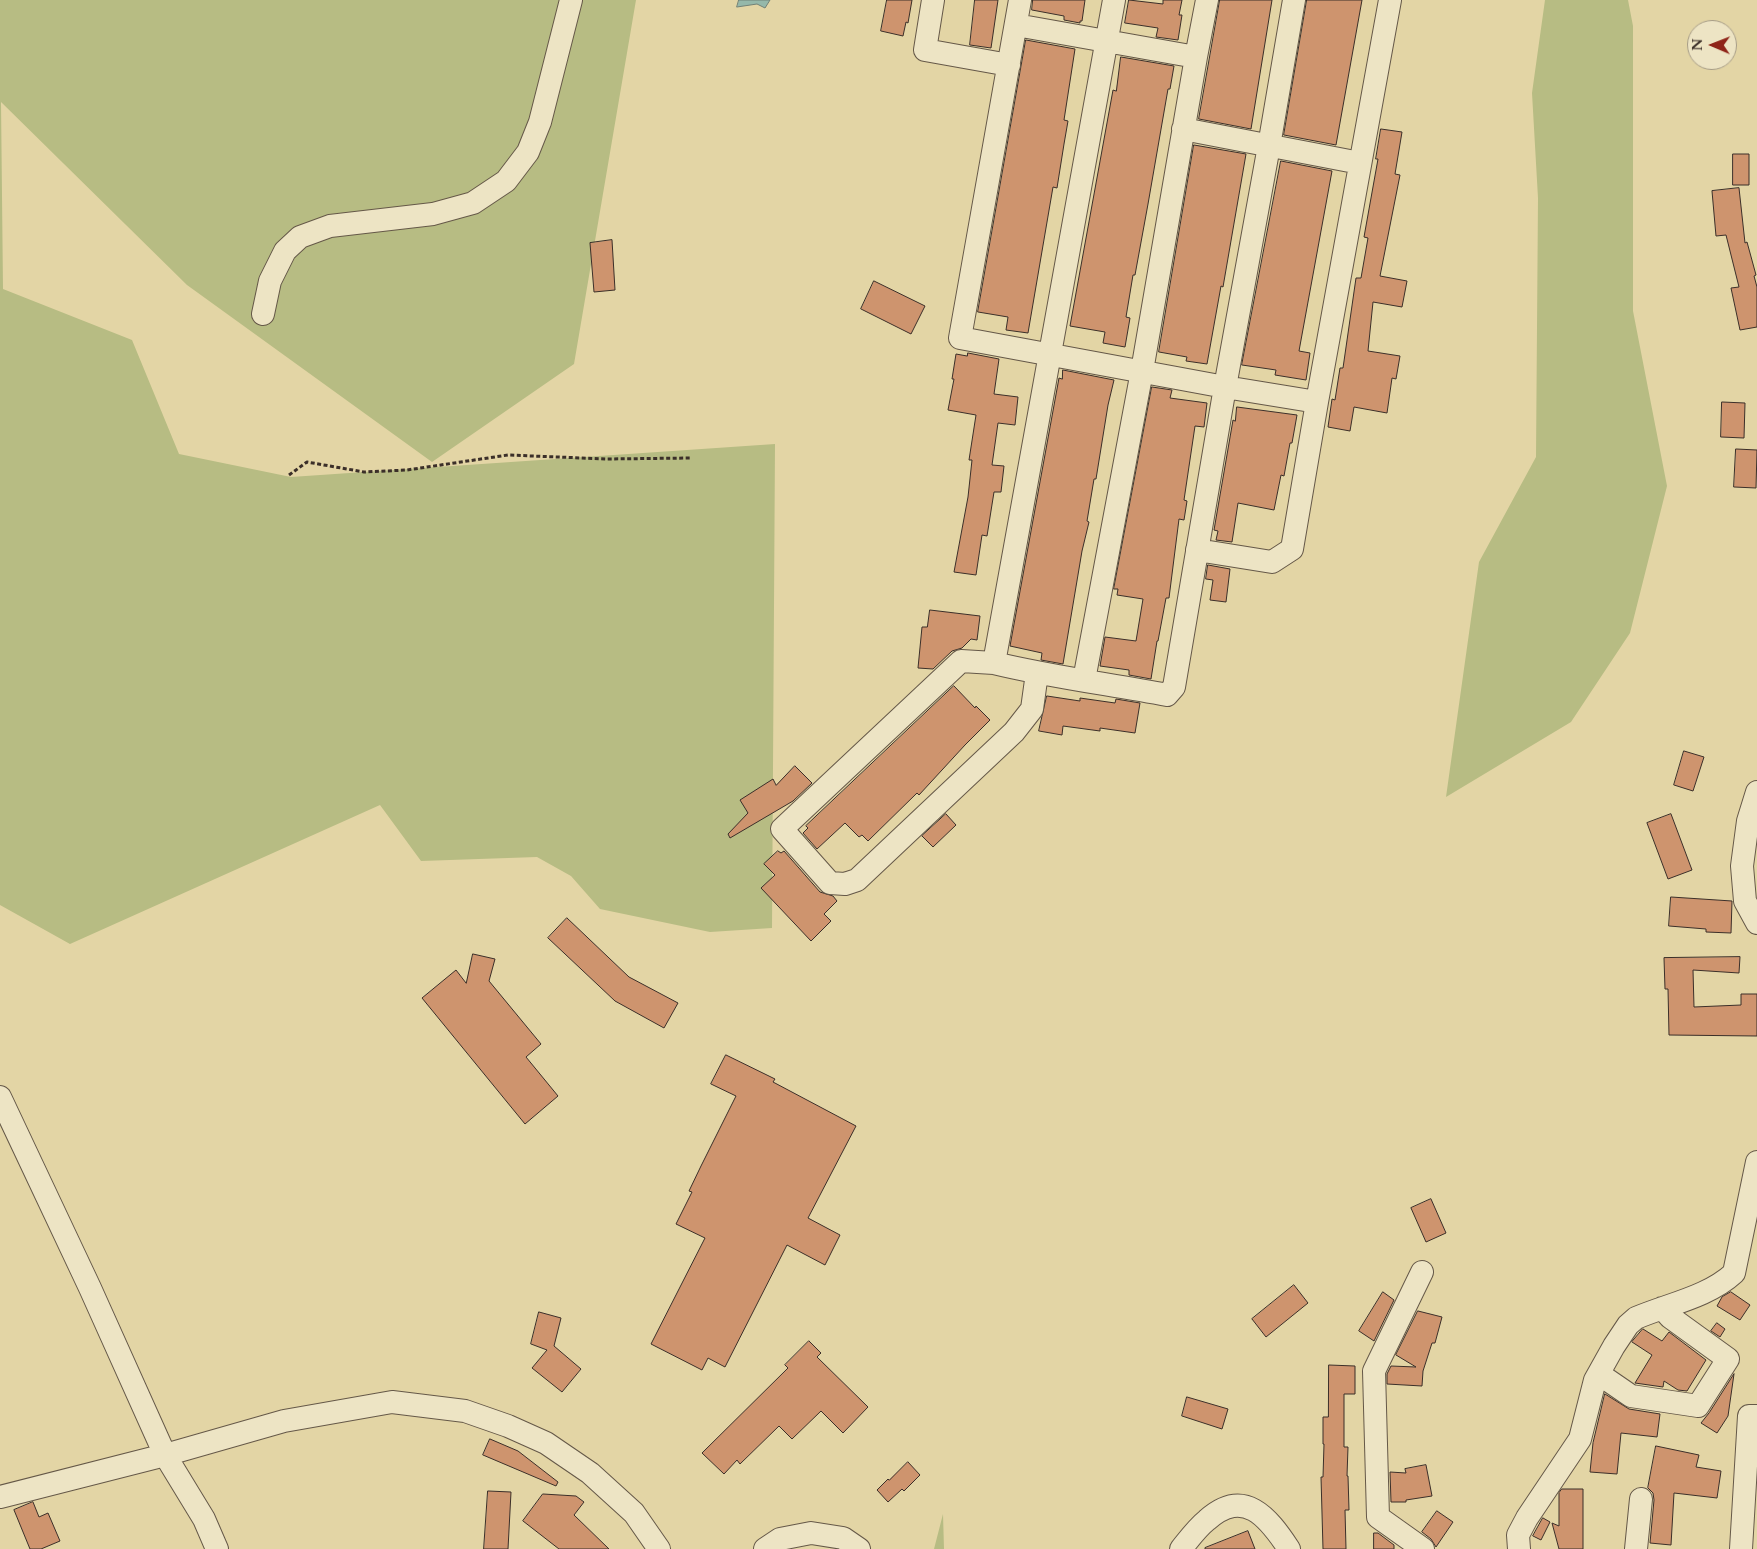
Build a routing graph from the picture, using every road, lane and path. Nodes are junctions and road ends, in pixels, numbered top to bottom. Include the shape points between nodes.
1 (571, 0) edge
2 (934, 0) edge
3 (1020, 0) edge
4 (1114, 0) edge
5 (1207, 0) edge
6 (1294, 0) edge
7 (1390, 0) edge
8 (1016, 25) junction
9 (1106, 42) junction
10 (1196, 57) junction
11 (1009, 65) junction
12 (1183, 129) junction
13 (1269, 146) junction
14 (1360, 163) junction
15 (263, 314) dead end
16 (1050, 354) junction
17 (1142, 371) junction
18 (1225, 387) junction
19 (1316, 402) junction
20 (690, 458) dead end
21 (289, 475) dead end
22 (1197, 550) junction
23 (994, 663) junction
24 (1037, 673) junction
25 (1084, 680) junction
26 (1757, 792) edge
27 (1757, 923) edge
28 (0, 1097) edge
29 (1757, 1162) edge
30 (1422, 1272) dead end
31 (1662, 1308) junction
32 (1599, 1374) junction
33 (1757, 1416) edge
34 (165, 1455) junction
35 (0, 1497) edge
36 (1641, 1499) dead end
37 (1750, 1503) edge
38 (218, 1549) edge
39 (659, 1549) edge
40 (765, 1549) edge
41 (859, 1549) edge
42 (1181, 1549) edge
43 (1289, 1549) edge
44 (1423, 1549) edge
45 (1519, 1549) edge
46 (1636, 1549) edge
47 (1741, 1549) edge

1 - 15 street via 540,122 528,152 506,181 473,204 433,214 330,226 300,237 285,251 270,281
2 - 11 street via 925,50
3 - 8 street
4 - 9 street
5 - 10 street
6 - 13 street
7 - 14 street
8 - 9 street
8 - 11 street
9 - 10 street
9 - 16 street
10 - 12 street
11 - 16 street via 960,338
12 - 13 street
12 - 17 street
13 - 14 street
13 - 18 street
14 - 19 street
16 - 17 street
16 - 23 street
17 - 18 street
17 - 25 street
18 - 19 street
18 - 22 street
19 - 22 street via 1292,549 1272,562
20 - 21 path via 508,455 406,470 364,472 307,462
22 - 25 street via 1174,687 1167,695
23 - 24 street
23 - 24 street via 961,661 782,829 830,883 845,884 857,880 1014,732 1032,709
24 - 25 street
26 - 27 street via 1748,821 1742,866 1746,901
28 - 34 street
29 - 31 street via 1734,1273 1705,1292
30 - 44 street via 1374,1371 1378,1517
31 - 32 street via 1636,1318 1628,1325
31 - 32 street via 1728,1359 1698,1406 1631,1396
32 - 45 street via 1580,1439 1518,1535
33 - 37 street via 1748,1416
34 - 35 street
34 - 38 street via 204,1519
34 - 39 street via 284,1421 392,1402 465,1411 546,1443 590,1473 634,1513
36 - 46 street
37 - 47 street
40 - 41 street via 780,1539 811,1533 843,1538
42 - 43 street via 1206,1520 1222,1509 1239,1504 1262,1515

